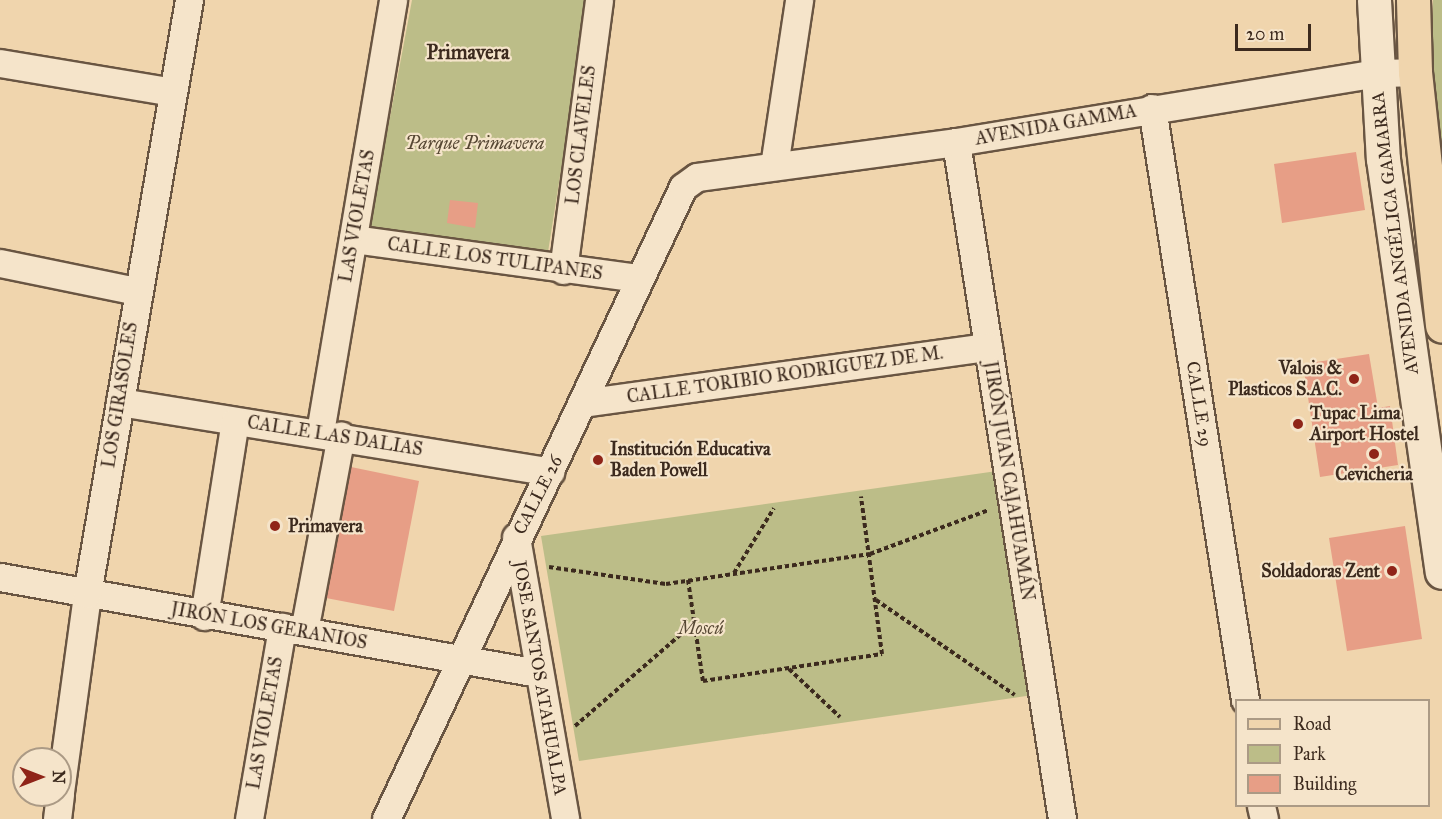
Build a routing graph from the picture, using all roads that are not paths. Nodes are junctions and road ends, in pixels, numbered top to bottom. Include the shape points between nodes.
1 (189, 0) edge
2 (393, 0) edge
3 (599, 0) edge
4 (799, 0) edge
5 (1374, 0) edge
6 (1413, 0) edge
7 (0, 63) edge
8 (1415, 72) junction
9 (1376, 73) junction
10 (173, 92) junction
11 (1152, 108) junction
12 (956, 142) junction
13 (774, 166) junction
14 (697, 177) joint
15 (353, 239) junction
16 (0, 262) edge
17 (563, 270) junction
18 (636, 278) junction
19 (137, 291) junction
20 (1442, 326) edge
21 (988, 347) junction
22 (120, 402) junction
23 (582, 403) junction
24 (235, 421) junction
25 (330, 433) junction
26 (550, 472) junction
27 (516, 537) junction
28 (1442, 572) edge
29 (0, 577) edge
30 (87, 594) junction
31 (204, 616) junction
32 (293, 629) junction
33 (458, 661) junction
34 (538, 673) junction
35 (1245, 699) edge
36 (66, 747) edge
37 (249, 819) edge
38 (386, 819) edge
39 (565, 819) edge
40 (1062, 819) edge

1 - 10 street, LOS GIRASOLES
2 - 15 street, LAS VIOLETAS
3 - 17 street, LOS CLAVELES
4 - 13 street
5 - 9 main road, AVENIDA ANGÉLICA GAMARRA
6 - 8 main road, AVENIDA ANGÉLICA GAMARRA
7 - 10 street
8 - 9 street, AVENIDA GAMMA
8 - 20 main road, AVENIDA ANGÉLICA GAMARRA
9 - 11 street, AVENIDA GAMMA
9 - 28 main road, AVENIDA ANGÉLICA GAMARRA via 1395,251
10 - 19 street, LOS GIRASOLES
11 - 12 street, AVENIDA GAMMA
11 - 35 street, CALLE 29
12 - 13 street, AVENIDA GAMMA
12 - 21 street, JIRÓN JUAN CAJAHUAMÁN
13 - 14 street, AVENIDA GAMMA
14 - 18 street, CALLE 26 via 683,187
15 - 17 street, CALLE LOS TULIPANES
15 - 25 street, LAS VIOLETAS
16 - 19 street
17 - 18 street, CALLE LOS TULIPANES
18 - 23 street, CALLE 26
19 - 22 street, LOS GIRASOLES
21 - 23 street, CALLE TORIBIO RODRIGUEZ DE M.
21 - 40 street, JIRÓN JUAN CAJAHUAMÁN
22 - 24 street, CALLE LAS DALIAS
22 - 30 street, LOS GIRASOLES
23 - 26 street, CALLE 26
24 - 25 street, CALLE LAS DALIAS
24 - 31 street
25 - 26 street, CALLE LAS DALIAS
25 - 32 street, LAS VIOLETAS
26 - 27 street, CALLE 26
27 - 33 street, CALLE 26
27 - 34 street, JOSE SANTOS ATAHUALPA
29 - 30 street, JIRÓN LOS GERANIOS
30 - 31 street, JIRÓN LOS GERANIOS
30 - 36 street, LOS GIRASOLES
31 - 32 street, JIRÓN LOS GERANIOS
32 - 33 street, JIRÓN LOS GERANIOS
32 - 37 street, LAS VIOLETAS
33 - 34 street, JIRÓN LOS GERANIOS
33 - 38 street, CALLE 26
34 - 39 street, JOSE SANTOS ATAHUALPA

